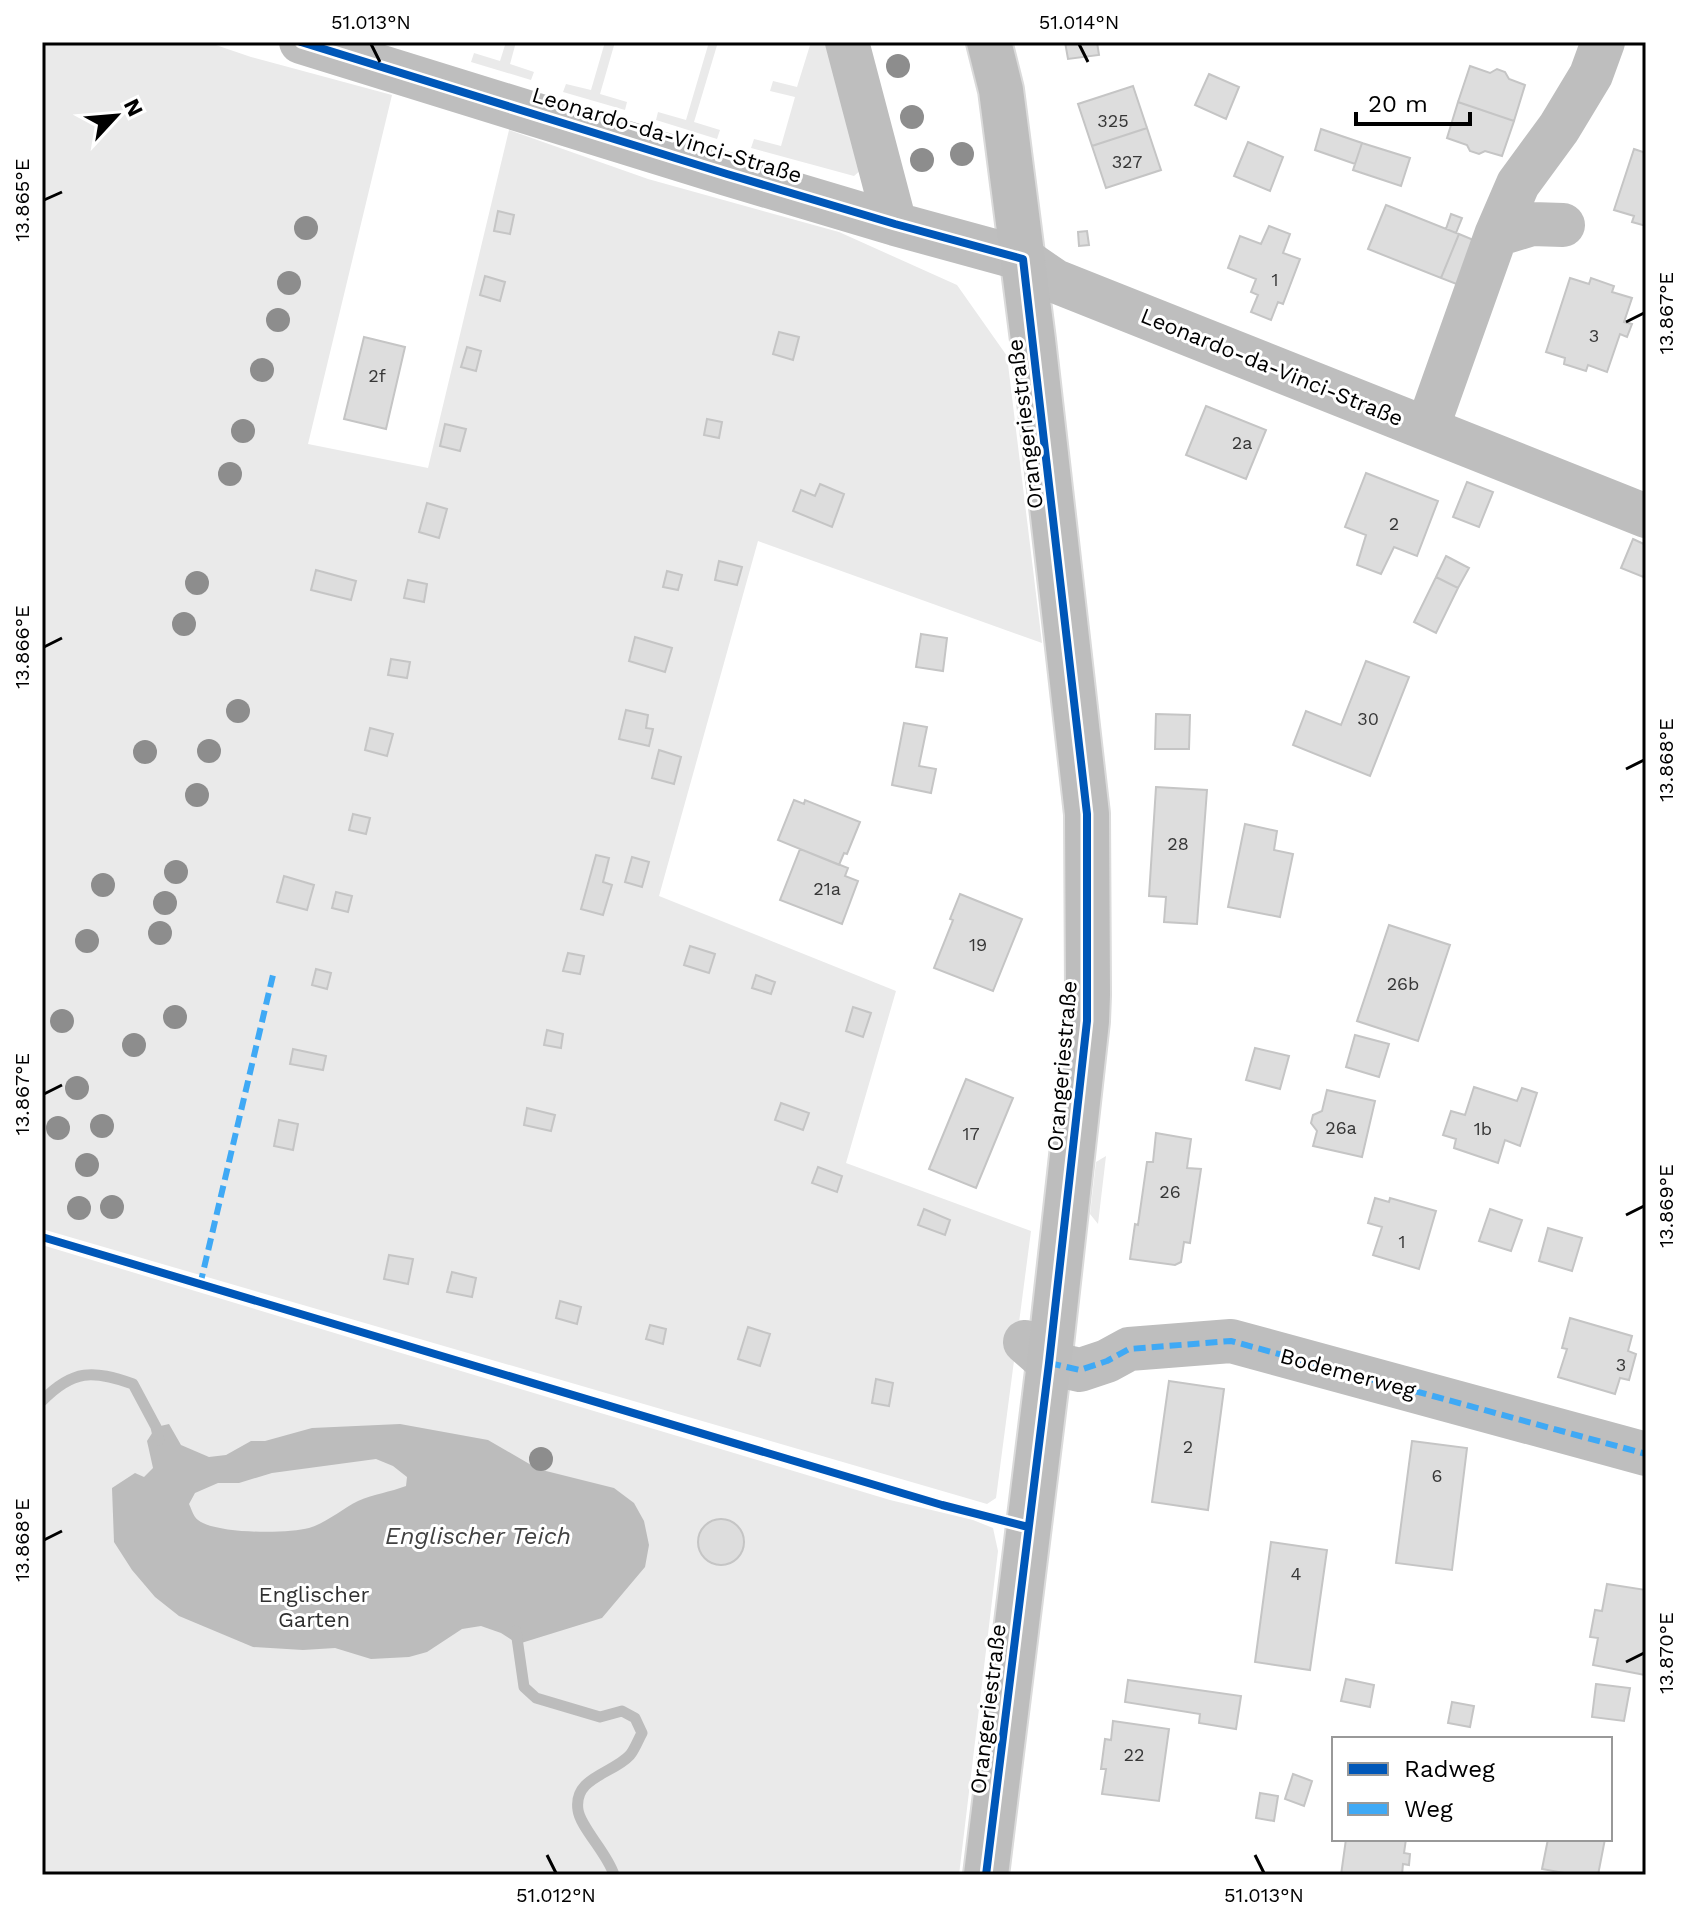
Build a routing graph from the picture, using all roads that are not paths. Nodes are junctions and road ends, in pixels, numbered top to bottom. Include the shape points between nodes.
1 (301, 42) edge
2 (847, 42) edge
3 (989, 42) edge
4 (1603, 42) edge
5 (895, 224) junction
6 (1563, 225) dead end
7 (1496, 235) junction
8 (1023, 259) junction
9 (1427, 429) junction
10 (1646, 516) edge
11 (1037, 1353) junction
12 (1646, 1454) edge
13 (986, 1875) edge

1 - 5 street, Leonardo-da-Vinci-Straße
2 - 5 street
3 - 8 main road, Orangeriestraße via 1001,90
4 - 7 street via 1591,75 1518,184
5 - 8 street, Leonardo-da-Vinci-Straße
6 - 7 street via 1532,224
7 - 9 street
8 - 9 street, Leonardo-da-Vinci-Straße via 1055,281
8 - 11 main road, Orangeriestraße via 1087,814 1087,1021
9 - 10 street, Leonardo-da-Vinci-Straße
11 - 12 street, Bodemerweg via 1080,1370 1129,1349 1231,1341
11 - 13 main road, Orangeriestraße

